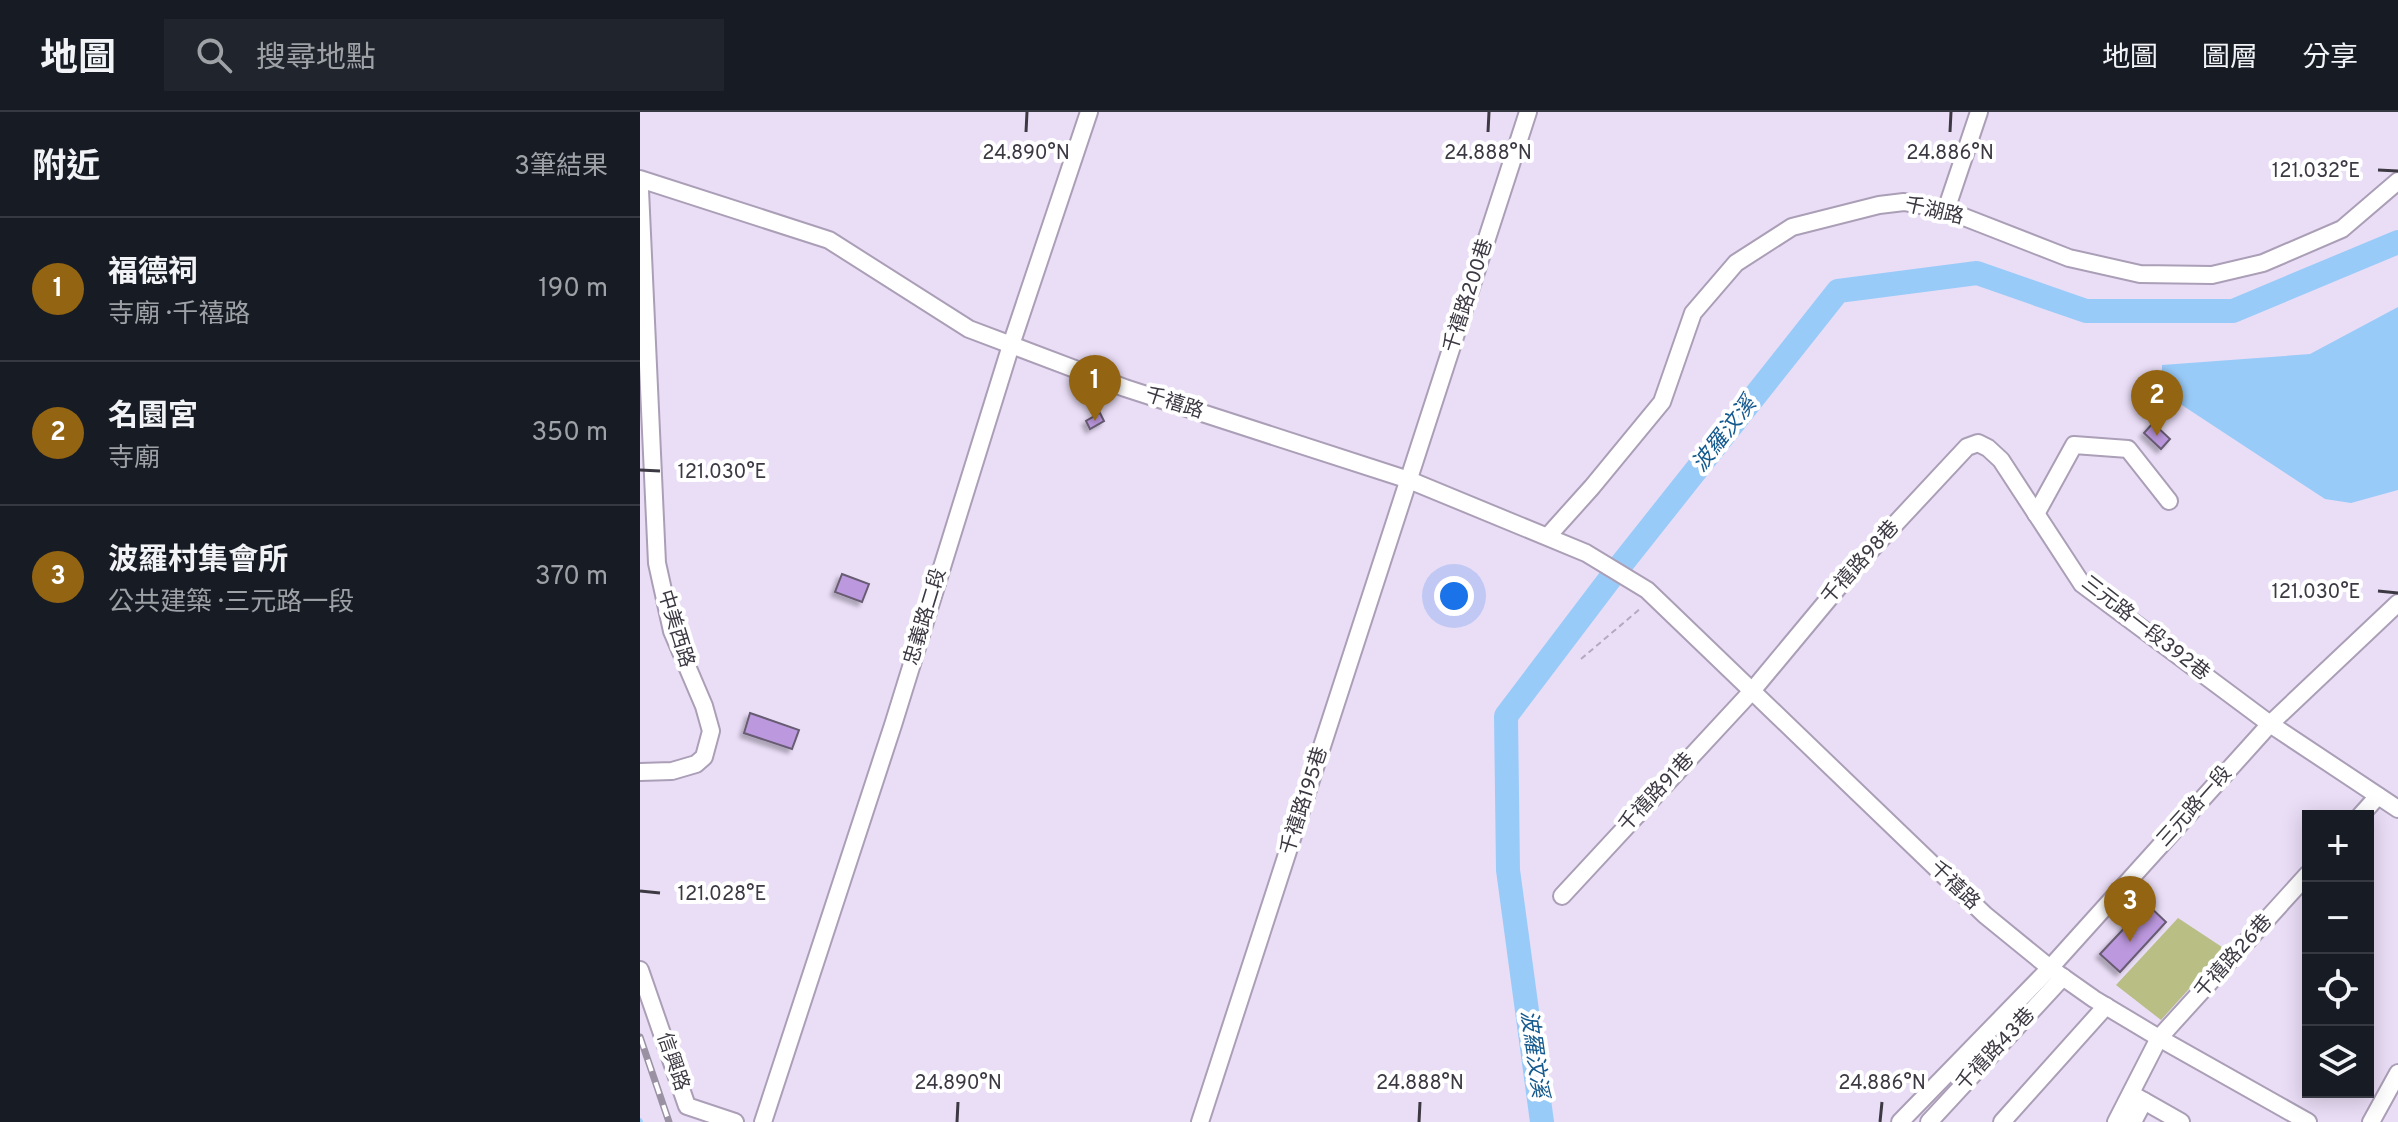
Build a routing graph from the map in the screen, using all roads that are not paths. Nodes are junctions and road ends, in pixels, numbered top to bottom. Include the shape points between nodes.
1 (1089, 112) edge
2 (1528, 112) edge
3 (1979, 112) edge
4 (640, 179) edge
5 (2398, 181) edge
6 (640, 190) edge
7 (1946, 210) junction
8 (1011, 345) junction
9 (1978, 443) joint
10 (1409, 480) junction
11 (2169, 501) dead end
12 (2036, 514) junction
13 (1548, 536) junction
14 (2398, 603) edge
15 (1752, 691) junction
16 (2270, 724) junction
17 (640, 772) edge
18 (2378, 796) junction
19 (2398, 809) edge
20 (2365, 810) edge
21 (2302, 881) edge
22 (1562, 896) dead end
23 (640, 970) edge
24 (2056, 972) junction
25 (2106, 1006) junction
26 (2159, 1038) junction
27 (2398, 1073) edge
28 (2137, 1097) junction
29 (690, 1114) edge
30 (1933, 1121) edge
31 (735, 1122) edge
32 (763, 1122) edge
33 (1200, 1122) edge
34 (1900, 1122) edge
35 (2002, 1122) edge
36 (2116, 1122) edge
37 (2133, 1122) edge
38 (2181, 1122) edge
39 (2308, 1122) edge
40 (2371, 1122) edge

1 - 8 street, 忠義路二段
2 - 10 street, 千禧路200巷
3 - 7 street
4 - 8 street, 千禧路 via 829,240 969,329
5 - 7 street, 千湖路 via 2342,229 2263,263 2212,275 2140,274 2069,258
6 - 17 street, 中美西路 via 657,563 672,631 711,731 704,757 696,764
7 - 13 street, 千湖路 via 1904,202 1835,216 1792,227 1736,263 1693,313 1662,402
8 - 10 street, 千禧路 via 1125,388
8 - 32 street, 忠義路二段
9 - 12 street, 三元路一段392巷 via 2001,460
9 - 15 street, 千禧路98巷 via 1967,447 1856,566
10 - 13 street, 千禧路
10 - 33 street, 千禧路195巷
11 - 12 street via 2128,449 2074,445
12 - 16 street, 三元路一段392巷 via 2082,584
13 - 15 street, 千禧路 via 1650,593
14 - 16 street, 三元路一段
15 - 22 street, 千禧路91巷
15 - 24 street, 千禧路 via 1985,915
16 - 18 street, 三元路一段392巷
16 - 24 street, 三元路一段
18 - 19 street, 三元路一段392巷
18 - 20 street
21 - 26 street, 千禧路26巷
23 - 29 street, 信興路
24 - 25 street, 千禧路
24 - 30 street, 千禧路43巷
24 - 34 street, 三元路一段
25 - 26 street, 千禧路
25 - 35 street
26 - 28 street, 千禧路26巷
26 - 39 street, 千禧路
27 - 40 street
28 - 36 street
28 - 37 street
28 - 38 street
29 - 31 street, 信興路

